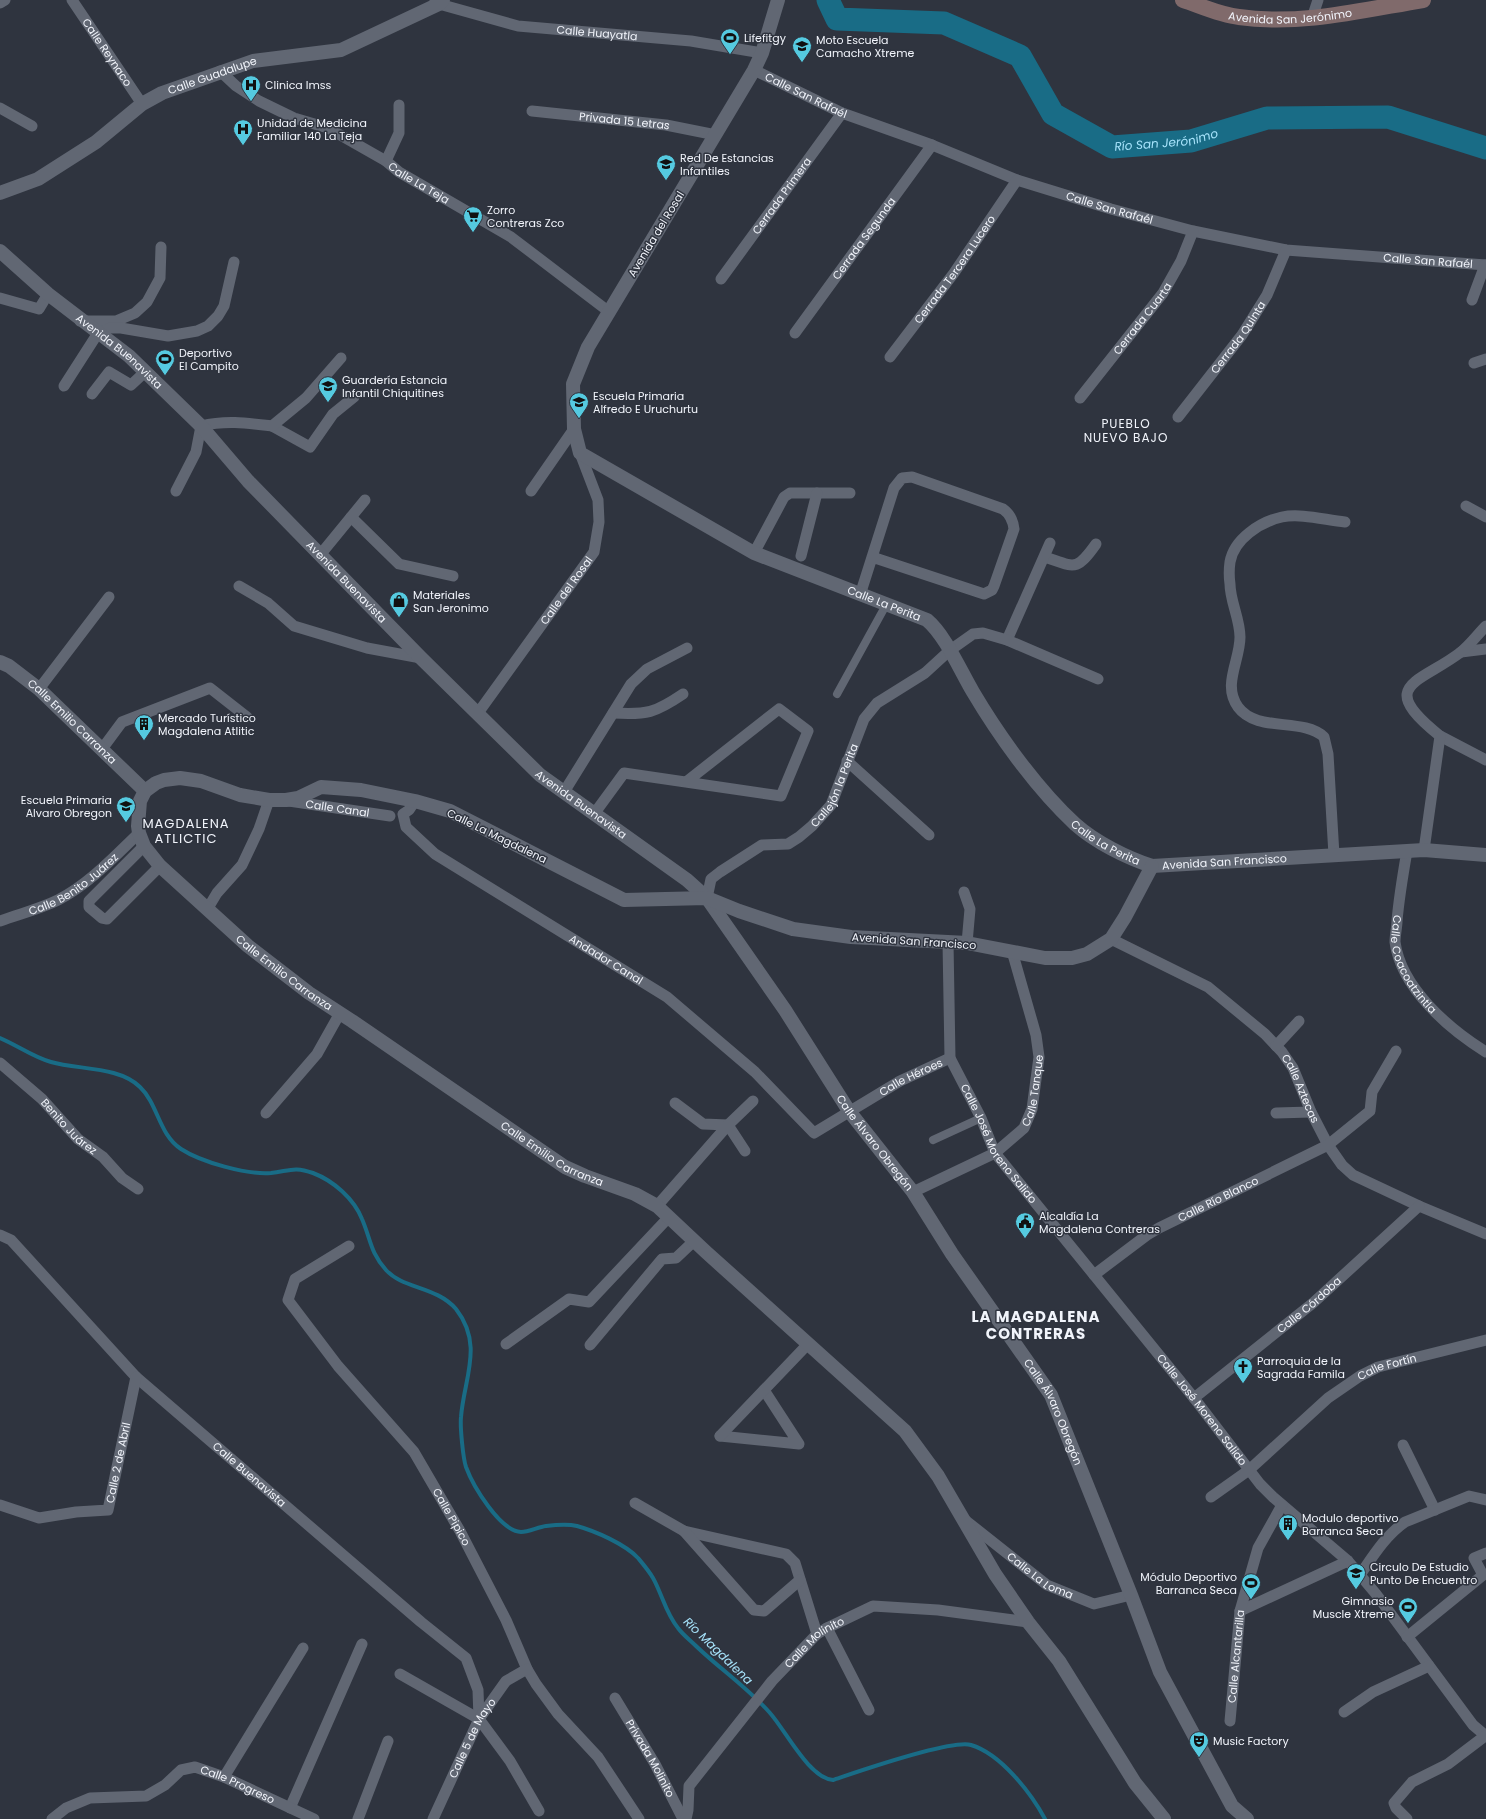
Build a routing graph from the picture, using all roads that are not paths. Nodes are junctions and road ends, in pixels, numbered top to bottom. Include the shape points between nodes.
1 (5, 0) edge
2 (778, 0) edge
3 (1183, 0) edge
4 (1318, 0) edge
5 (1423, 0) edge
6 (439, 1) edge
7 (76, 2) edge
8 (0, 3) edge
9 (1312, 18) junction
10 (762, 52) junction
11 (754, 70) junction
12 (220, 71) junction
13 (142, 104) junction
14 (399, 105) dead end
15 (0, 108) edge
16 (532, 111) dead end
17 (842, 112) junction
18 (32, 126) dead end
19 (716, 135) junction
20 (932, 145) junction
21 (386, 161) junction
22 (1017, 180) junction
23 (0, 193) edge
24 (1193, 231) junction
25 (161, 247) dead end
26 (1286, 250) junction
27 (0, 251) edge
28 (234, 262) dead end
29 (1485, 265) edge
30 (721, 279) dead end
31 (48, 294) junction
32 (0, 298) edge
33 (1472, 300) dead end
34 (608, 312) junction
35 (80, 321) junction
36 (98, 333) junction
37 (795, 333) dead end
38 (890, 357) dead end
39 (341, 358) dead end
40 (1486, 358) edge
41 (1474, 363) dead end
42 (145, 372) junction
43 (64, 386) dead end
44 (92, 394) dead end
45 (354, 397) dead end
46 (1080, 398) dead end
47 (1178, 417) dead end
48 (201, 426) junction
49 (272, 426) junction
50 (574, 429) junction
51 (580, 452) junction
52 (176, 491) dead end
53 (531, 491) dead end
54 (817, 493) junction
55 (850, 493) dead end
56 (365, 500) dead end
57 (1466, 506) dead end
58 (351, 517) junction
59 (1486, 517) edge
60 (1345, 522) dead end
61 (1050, 543) dead end
62 (1096, 544) dead end
63 (754, 553) junction
64 (320, 555) junction
65 (801, 556) dead end
66 (872, 557) junction
67 (1045, 557) junction
68 (453, 576) dead end
69 (239, 586) dead end
70 (860, 595) junction
71 (109, 597) dead end
72 (886, 605) junction
73 (1486, 626) edge
74 (1007, 640) junction
75 (687, 648) dead end
76 (1486, 649) edge
77 (949, 651) junction
78 (1461, 652) junction
79 (421, 658) junction
80 (0, 663) edge
81 (1098, 680) dead end
82 (39, 689) junction
83 (683, 694) dead end
84 (837, 694) dead end
85 (478, 713) junction
86 (612, 713) junction
87 (247, 717) dead end
88 (1440, 736) junction
89 (102, 749) junction
90 (1486, 760) edge
91 (848, 761) junction
92 (686, 782) junction
93 (146, 791) junction
94 (564, 792) junction
95 (269, 800) junction
96 (286, 800) junction
97 (415, 801) junction
98 (594, 814) junction
99 (390, 816) dead end
100 (139, 833) junction
101 (929, 835) dead end
102 (144, 846) junction
103 (1424, 850) junction
104 (1407, 851) junction
105 (1334, 855) junction
106 (1486, 855) edge
107 (160, 866) junction
108 (1152, 866) junction
109 (964, 892) dead end
110 (707, 898) junction
111 (208, 908) junction
112 (0, 921) edge
113 (1111, 939) junction
114 (948, 942) junction
115 (967, 943) junction
116 (1012, 951) junction
117 (340, 1013) junction
118 (1299, 1021) dead end
119 (1276, 1046) junction
120 (1396, 1050) dead end
121 (1486, 1052) edge
122 (950, 1058) junction
123 (0, 1063) edge
124 (753, 1101) dead end
125 (675, 1103) dead end
126 (850, 1111) junction
127 (1311, 1112) junction
128 (266, 1113) dead end
129 (1276, 1113) dead end
130 (981, 1118) junction
131 (728, 1125) junction
132 (814, 1133) joint
133 (933, 1140) dead end
134 (1328, 1145) junction
135 (744, 1151) dead end
136 (995, 1153) junction
137 (138, 1189) dead end
138 (913, 1192) junction
139 (657, 1206) junction
140 (1419, 1206) junction
141 (669, 1217) junction
142 (1485, 1231) edge
143 (0, 1235) edge
144 (694, 1241) junction
145 (349, 1246) dead end
146 (1094, 1275) junction
147 (1486, 1340) edge
148 (506, 1344) dead end
149 (808, 1344) junction
150 (590, 1345) dead end
151 (136, 1377) junction
152 (764, 1390) junction
153 (1194, 1398) junction
154 (1403, 1445) dead end
155 (1249, 1470) junction
156 (1211, 1497) dead end
157 (1486, 1500) edge
158 (635, 1503) dead end
159 (0, 1505) edge
160 (1282, 1505) junction
161 (1435, 1510) junction
162 (961, 1516) junction
163 (684, 1531) junction
164 (1486, 1553) edge
165 (1348, 1561) junction
166 (1360, 1575) junction
167 (800, 1580) junction
168 (1131, 1595) junction
169 (1240, 1611) junction
170 (1028, 1622) junction
171 (827, 1628) junction
172 (817, 1634) junction
173 (1408, 1637) junction
174 (362, 1644) dead end
175 (303, 1648) dead end
176 (1429, 1666) junction
177 (527, 1670) junction
178 (400, 1674) dead end
179 (615, 1698) dead end
180 (869, 1710) dead end
181 (1344, 1712) dead end
182 (479, 1719) junction
183 (1230, 1721) dead end
184 (1486, 1736) edge
185 (388, 1741) dead end
186 (224, 1777) junction
187 (290, 1808) junction
188 (538, 1811) dead end
189 (52, 1819) edge
190 (314, 1819) edge
191 (358, 1819) edge
192 (433, 1819) edge
193 (639, 1819) edge
194 (685, 1819) edge
195 (1164, 1819) edge
196 (1247, 1819) edge
197 (1407, 1819) edge

1 - 8 street
2 - 10 street, Avenida del Rosal
3 - 9 main road, Avenida San Jerónimo via 1236,17 1260,20
4 - 9 street
5 - 9 main road, Avenida San Jerónimo
6 - 10 street, Calle Huayatla via 518,26 691,40
6 - 12 street, Calle Guadalupe via 341,50 253,61
7 - 13 street, Calle Reynaco
10 - 11 street, Avenida del Rosal
11 - 17 street, Calle San Rafaél
11 - 19 street, Avenida del Rosal
12 - 13 street, Calle Guadalupe via 162,93
12 - 21 street, Calle La Teja via 236,86 259,100 294,118 328,128
13 - 23 street, Calle Guadalupe via 96,142 45,175
14 - 21 street via 399,133
15 - 18 street
16 - 19 street, Privada 15 Letras via 666,124
17 - 20 street, Calle San Rafaél
17 - 30 street, Cerrada Primera
19 - 34 street, Avenida del Rosal
20 - 22 street, Calle San Rafaél
20 - 37 street, Cerrada Segunda
21 - 34 street, Calle La Teja via 399,172 511,237
22 - 24 street, Calle San Rafaél
22 - 38 street, Cerrada Tercera Lucero via 954,273
24 - 26 street, Calle San Rafaél
24 - 46 street, Cerrada Cuarta via 1181,261 1163,293
25 - 35 street via 160,278 147,302 135,313 116,321
26 - 29 street, Calle San Rafaél
26 - 47 street, Cerrada Quinta via 1267,295 1242,335
27 - 31 street, Avenida Buenavista
28 - 36 street via 224,306 208,326 197,331 168,336 121,328 110,328
29 - 33 street
31 - 32 street via 39,309
31 - 35 street, Avenida Buenavista
34 - 50 street, Avenida del Rosal via 588,346 573,384
35 - 36 street, Avenida Buenavista
36 - 42 street, Avenida Buenavista via 129,356
36 - 43 street
39 - 49 street via 306,398
40 - 41 street
42 - 44 street via 131,386 109,372
42 - 48 street, Avenida Buenavista
45 - 49 street via 333,414 310,447
48 - 49 street via 219,422 238,422
48 - 52 street via 196,452
48 - 64 street, Avenida Buenavista via 248,481
50 - 51 street, Avenida del Rosal
50 - 53 street
51 - 63 street, Calle La Perita
51 - 85 street, Calle del Rosal via 598,500 599,522 594,552
54 - 55 street
54 - 63 street via 790,493 784,497
54 - 65 street
56 - 58 street
57 - 59 street
58 - 64 street
58 - 68 street via 398,564
60 - 105 street via 1296,516 1282,517 1250,531 1235,548 1230,562 1230,585 1240,637 1231,688 1234,699 1239,708 1257,720 1314,729 1324,737 1328,754
61 - 67 street
62 - 67 street via 1077,566
63 - 70 street, Calle La Perita
64 - 79 street, Avenida Buenavista
66 - 66 street via 894,488 898,481 908,476 1003,509 1013,522 1014,528 994,586 984,594
66 - 70 street
67 - 74 street
69 - 79 street via 268,603 294,626 367,648
70 - 72 street, Calle La Perita
71 - 82 street
72 - 77 street, Calle La Perita via 927,620 937,628
72 - 84 street
73 - 78 street
74 - 77 street, Callejón la Perita via 975,633
74 - 81 street, Callejón la Perita
75 - 86 street via 647,669 631,684
76 - 78 street
77 - 91 street, Callejón la Perita via 925,673 877,703 864,719
77 - 108 street, Calle La Perita via 999,734 1060,808 1094,837 1135,861
78 - 88 street via 1420,676 1410,684 1407,694 1414,712
79 - 85 street, Avenida Buenavista
80 - 82 street, Calle Emilio Carranza via 9,666
82 - 89 street, Calle Emilio Carranza
83 - 86 street via 651,712 636,715
85 - 94 street, Avenida Buenavista via 530,765
86 - 94 street
87 - 89 street via 210,688 122,722
88 - 90 street
88 - 103 street
89 - 93 street, Calle Emilio Carranza
91 - 101 street
91 - 110 street, Callejón la Perita via 831,805 812,826 788,844 762,845 720,872 711,879
92 - 92 street via 781,796 808,731 779,709
92 - 98 street via 624,773
93 - 95 street, Calle La Magdalena via 156,782 180,778 201,781 240,795
93 - 100 street, Calle Emilio Carranza via 140,801
94 - 98 street, Avenida Buenavista
95 - 96 street, Calle La Magdalena
95 - 111 street via 242,865 217,893
96 - 97 street, Calle La Magdalena via 310,794 321,787 361,790
96 - 99 street, Calle Canal
97 - 110 street, Calle La Magdalena via 450,811 624,900
97 - 132 street, Andador Canal via 403,814 406,827 435,854 667,997 755,1072
98 - 110 street, Avenida Buenavista via 687,880
100 - 102 street, Calle Emilio Carranza
100 - 112 street, Calle Benito Juárez via 80,887 48,904
102 - 107 street, Calle Emilio Carranza
102 - 107 street via 89,901 89,907 107,919
103 - 104 street, Avenida San Francisco
103 - 106 street, Avenida San Francisco
104 - 105 street, Avenida San Francisco
104 - 121 street, Calle Coacoatzintla via 1395,942 1404,970 1433,1011
105 - 108 street, Avenida San Francisco
107 - 111 street, Calle Emilio Carranza
108 - 113 street, Avenida San Francisco
109 - 115 street via 970,909
110 - 114 street, Avenida San Francisco via 794,929 851,937
110 - 126 street, Calle Álvaro Obregón via 785,1010
111 - 117 street, Calle Emilio Carranza via 276,969
113 - 116 street, Avenida San Francisco via 1087,954 1072,958 1045,958
113 - 119 street, Calle Aztecas via 1208,987
114 - 115 street, Avenida San Francisco
114 - 122 street, Calle Héroes
115 - 116 street, Avenida San Francisco
116 - 136 street, Calle Tanque via 1036,1035 1039,1057 1032,1110 1024,1128
117 - 128 street via 317,1054
117 - 139 street, Calle Emilio Carranza via 565,1167 635,1194
118 - 119 street
119 - 127 street, Calle Aztecas via 1293,1068
120 - 134 street, Calle Río Blanco via 1372,1092 1370,1111
122 - 126 street, Calle Héroes via 900,1081
122 - 130 street, Calle José Moreno Salido
123 - 137 street, Benito Juárez via 42,1099 78,1139 103,1157 122,1178
124 - 131 street
125 - 131 street via 703,1124
126 - 132 street, Calle Héroes
126 - 138 street, Calle Álvaro Obregón
127 - 129 street
127 - 134 street, Calle Aztecas
130 - 133 street
130 - 136 street, Calle José Moreno Salido
131 - 135 street
131 - 139 street
134 - 140 street, Calle Aztecas via 1342,1165 1353,1175
134 - 146 street, Calle Río Blanco via 1159,1228
136 - 138 street, Calle Tanque
136 - 146 street, Calle José Moreno Salido
138 - 168 street, Calle Álvaro Obregón via 952,1254 1051,1395
139 - 141 street, Calle Emilio Carranza
140 - 142 street, Calle Aztecas
140 - 153 street, Calle Córdoba via 1313,1303
141 - 144 street, Calle Emilio Carranza
141 - 148 street via 588,1302 569,1299
143 - 151 street, Calle Buenavista via 11,1240
144 - 149 street, Calle Emilio Carranza
144 - 150 street via 676,1258 662,1259
145 - 177 street, Calle Pipico via 295,1279 288,1300 338,1366 414,1452 460,1531 506,1620
146 - 153 street, Calle José Moreno Salido
147 - 155 street, Calle Fortín via 1378,1367 1360,1376 1328,1398
149 - 152 street
149 - 162 street, Calle Emilio Carranza via 905,1431 938,1476
151 - 159 street, Calle 2 de Abril via 108,1510 39,1518
151 - 182 street, Calle Buenavista via 466,1658 478,1690
152 - 152 street via 720,1436 799,1444 780,1414
153 - 155 street, Calle José Moreno Salido
154 - 161 street
155 - 156 street, Calle Fortín
155 - 160 street, Calle José Moreno Salido via 1266,1491
157 - 161 street via 1469,1496
158 - 163 street
160 - 165 street, Calle José Moreno Salido
160 - 169 street, Calle Alcantarilla via 1258,1548
161 - 166 street via 1396,1528
162 - 168 street, Calle La Loma via 1047,1585 1094,1604
162 - 170 street, Calle Emilio Carranza via 995,1574
163 - 167 street via 786,1554 795,1563
163 - 167 street via 754,1610 764,1611
164 - 173 street via 1474,1558 1483,1575
165 - 166 street, Calle José Moreno Salido
165 - 169 street
166 - 173 street, Calle José Moreno Salido
167 - 172 street
168 - 196 street, Calle Álvaro Obregón via 1160,1672 1232,1806
169 - 183 street, Calle Alcantarilla
170 - 171 street, Calle Molinito via 938,1610 873,1606
170 - 195 street, Calle Emilio Carranza via 1058,1661 1135,1783
171 - 172 street, Calle Molinito
171 - 180 street
172 - 194 street, Calle Molinito via 772,1681 689,1786
173 - 176 street, Calle José Moreno Salido
174 - 187 street
175 - 186 street
176 - 181 street via 1373,1692
176 - 184 street, Calle José Moreno Salido via 1473,1725
177 - 182 street, Calle 5 de Mayo via 506,1681
177 - 193 street, Calle Pipico via 558,1714 598,1757
178 - 182 street
179 - 194 street, Privada Molinito
182 - 188 street via 510,1761
182 - 192 street, Calle 5 de Mayo
184 - 197 street via 1448,1764 1412,1782 1394,1803
185 - 191 street
186 - 187 street, Calle Progreso
186 - 189 street, Calle Progreso via 194,1767 181,1770 165,1785 146,1796 90,1798 66,1808
187 - 190 street, Calle Progreso

